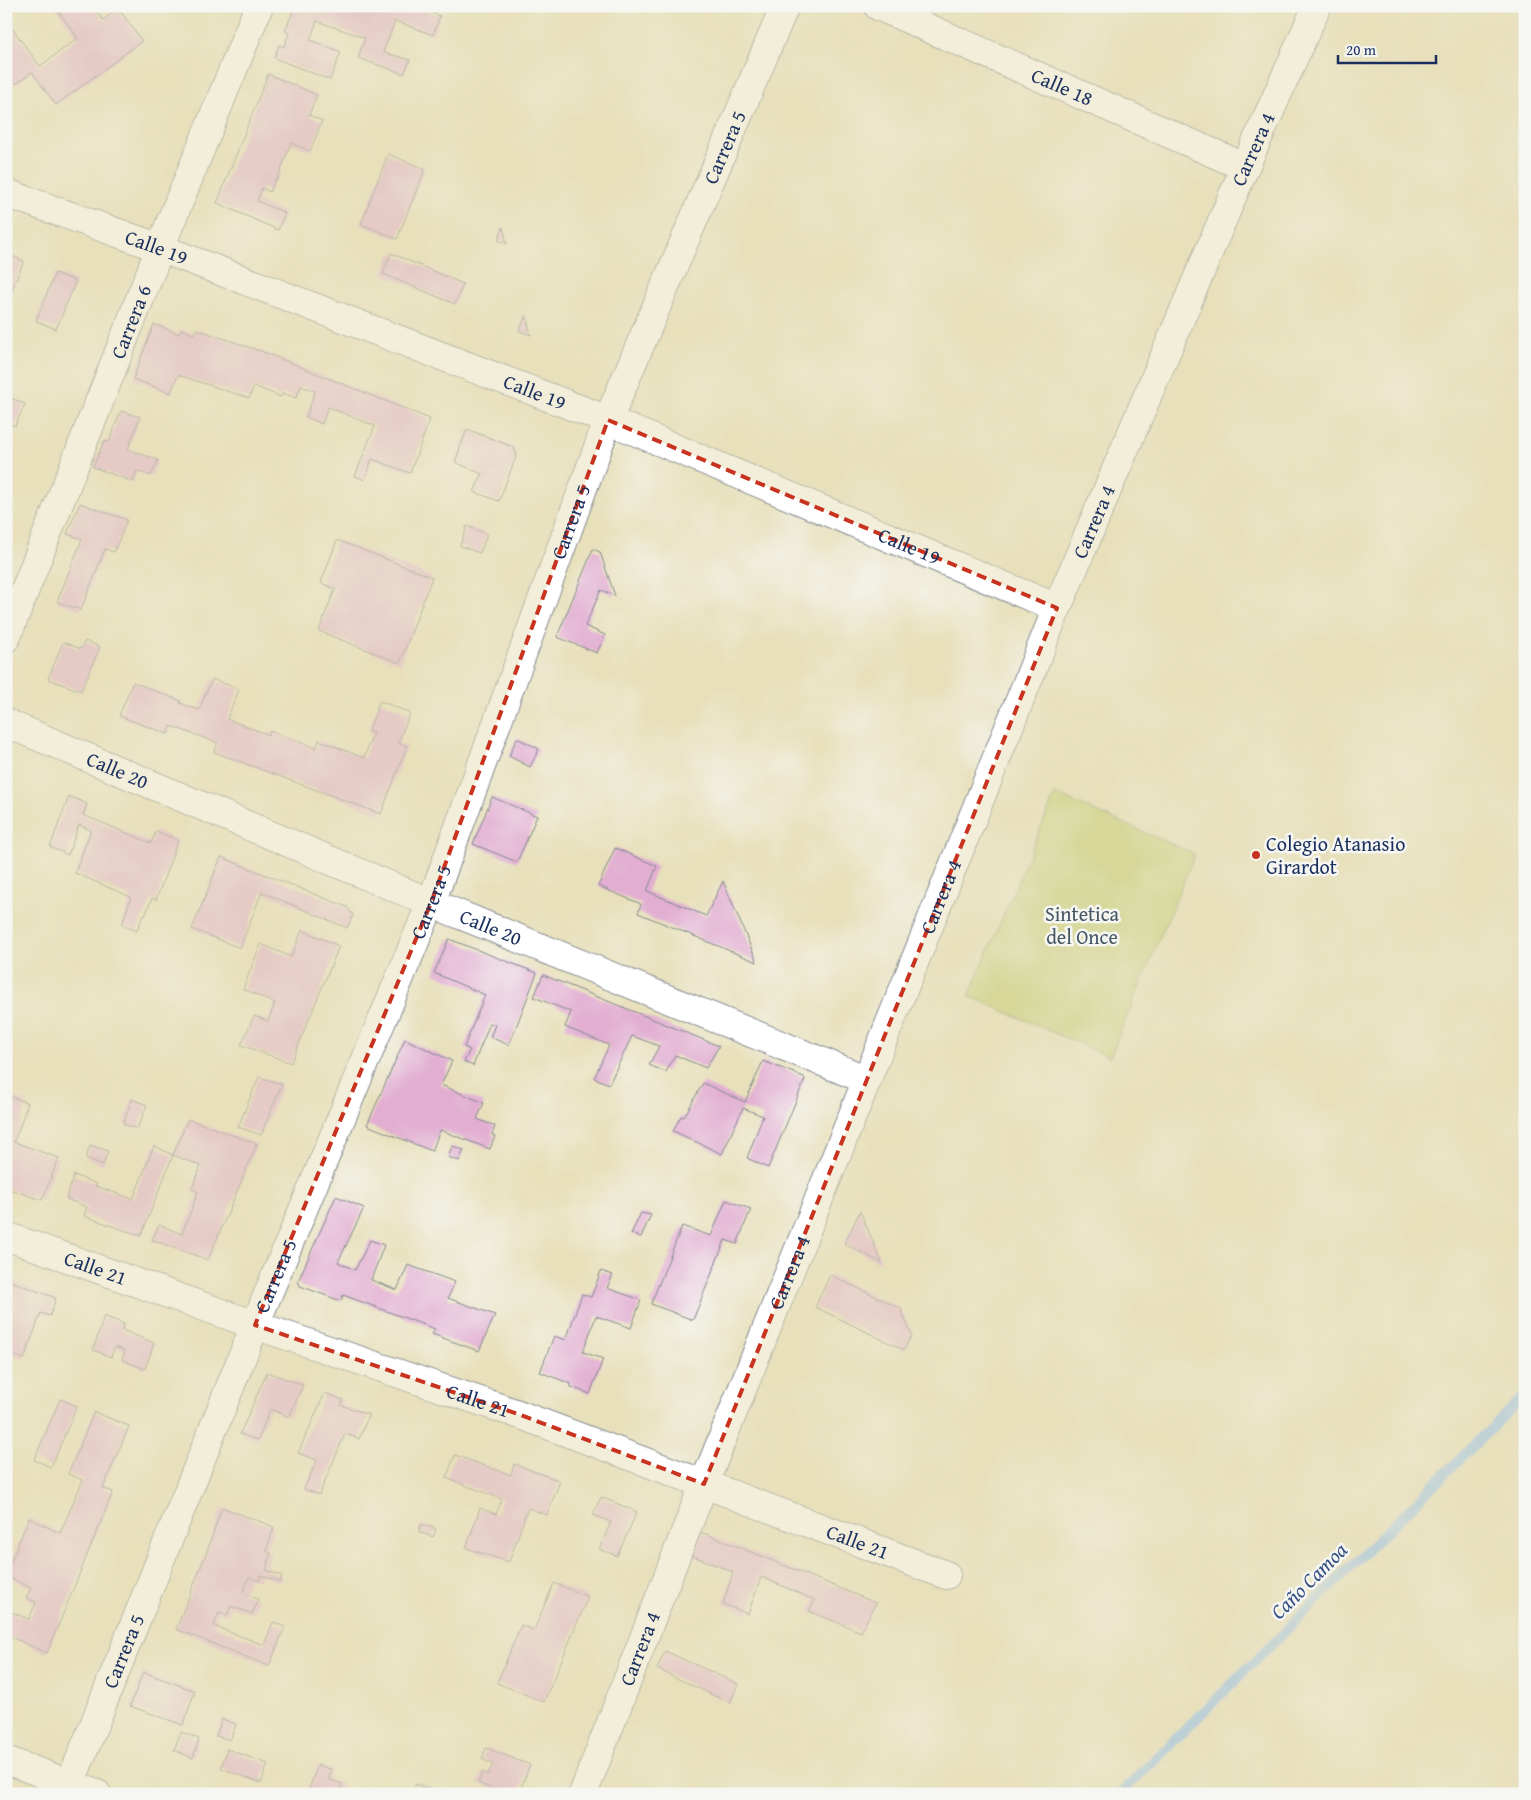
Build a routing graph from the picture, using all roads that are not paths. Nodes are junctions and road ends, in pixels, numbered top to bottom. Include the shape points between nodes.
1 (259, 6) edge
2 (785, 6) edge
3 (878, 6) edge
4 (1316, 6) edge
5 (1245, 167) junction
6 (6, 193) edge
7 (160, 248) junction
8 (608, 420) junction
9 (1057, 608) junction
10 (6, 638) edge
11 (6, 723) edge
12 (432, 904) junction
13 (867, 1080) junction
14 (6, 1236) edge
15 (255, 1325) junction
16 (704, 1484) junction
17 (946, 1575) dead end
18 (6, 1760) edge
19 (69, 1789) edge
20 (97, 1794) edge
21 (583, 1794) edge

1 - 7 street, Carrera 6
2 - 8 street, Carrera 5
3 - 5 street, Calle 18
4 - 5 street, Carrera 4
5 - 9 street, Carrera 4
6 - 7 street, Calle 19
7 - 8 street, Calle 19
7 - 10 street, Carrera 6
8 - 9 street, Calle 19
8 - 12 street, Carrera 5
9 - 13 street, Carrera 4
11 - 12 street, Calle 20
12 - 13 street, Calle 20
12 - 15 street, Carrera 5
13 - 16 street, Carrera 4
14 - 15 street, Calle 21
15 - 16 street, Calle 21 via 518,1414
15 - 19 street, Carrera 5
16 - 17 street, Calle 21
16 - 21 street, Carrera 4
18 - 19 street
19 - 20 street

